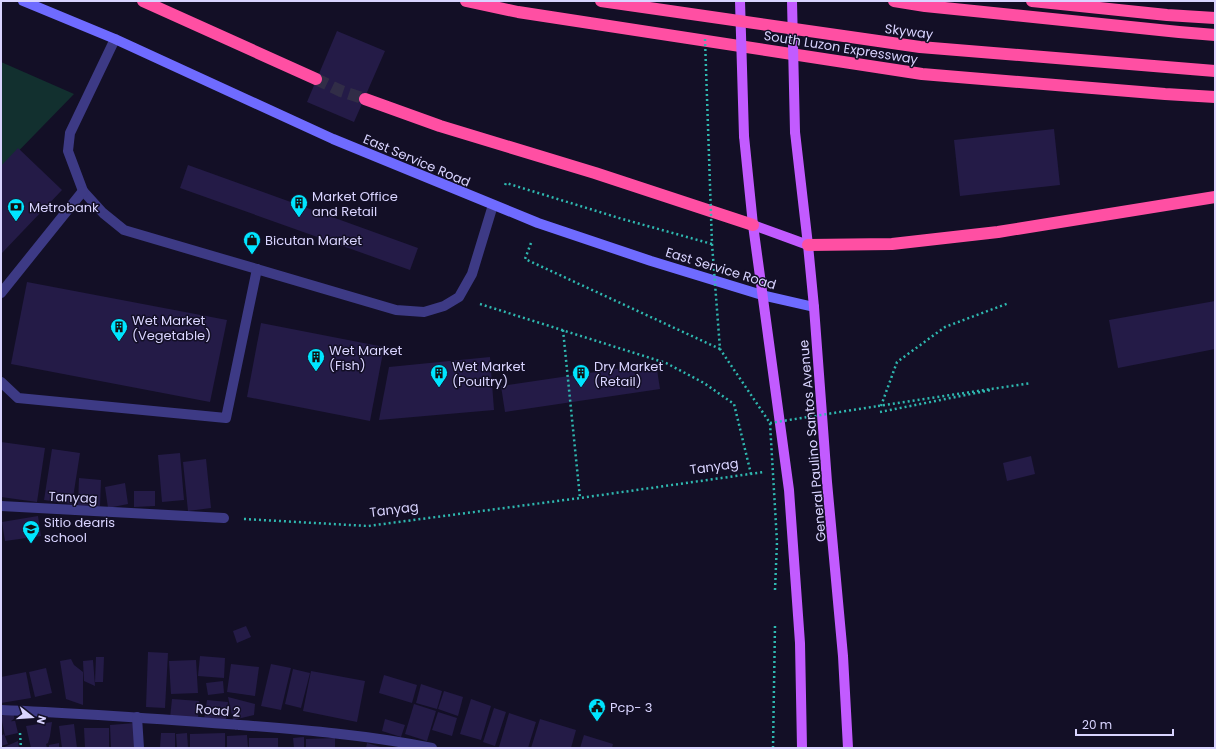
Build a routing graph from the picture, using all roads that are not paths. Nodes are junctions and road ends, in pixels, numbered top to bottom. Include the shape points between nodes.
1 (23, 1) edge
2 (144, 1) edge
3 (466, 1) edge
4 (601, 1) edge
5 (740, 1) edge
6 (792, 1) edge
7 (894, 1) edge
8 (1032, 1) edge
9 (1215, 18) edge
10 (1215, 35) edge
11 (115, 39) junction
12 (1215, 71) edge
13 (316, 79) tunnel mouth
14 (1215, 97) edge
15 (364, 99) tunnel mouth
16 (83, 191) junction
17 (1215, 197) edge
18 (493, 205) junction
19 (753, 224) junction
20 (808, 245) junction
21 (257, 269) junction
22 (1, 293) edge
23 (762, 295) junction
24 (814, 308) junction
25 (1, 382) edge
26 (1, 506) edge
27 (224, 518) road end
28 (1, 710) edge
29 (137, 717) junction
30 (139, 748) edge
31 (432, 748) edge
32 (802, 748) edge
33 (848, 748) edge

1 - 11 main road, East Service Road
2 - 13 highway
3 - 14 highway, South Luzon Expressway via 518,12 922,74
4 - 12 highway, Skyway, bridge via 920,47
5 - 19 main road, bridge via 744,136
6 - 20 main road, General Paulino Santos Avenue, bridge via 796,132
7 - 10 highway, Skyway
8 - 9 highway
11 - 16 street via 70,133 68,151
11 - 18 main road, East Service Road via 333,139
15 - 19 highway via 440,126
16 - 21 street via 103,213 124,230
16 - 22 street
17 - 20 highway via 998,232 892,244
18 - 21 street via 472,274 458,297 444,306 424,312 396,310
18 - 23 main road, East Service Road via 538,223
19 - 20 main road
19 - 23 main road
20 - 24 main road, General Paulino Santos Avenue
21 - 25 street via 226,418 18,398
23 - 24 main road, East Service Road
23 - 32 main road via 786,469 800,643
24 - 33 main road, General Paulino Santos Avenue via 843,656
26 - 27 street, Tanyag
28 - 29 street, Road 2
29 - 30 street
29 - 31 street, Road 2 via 328,732

